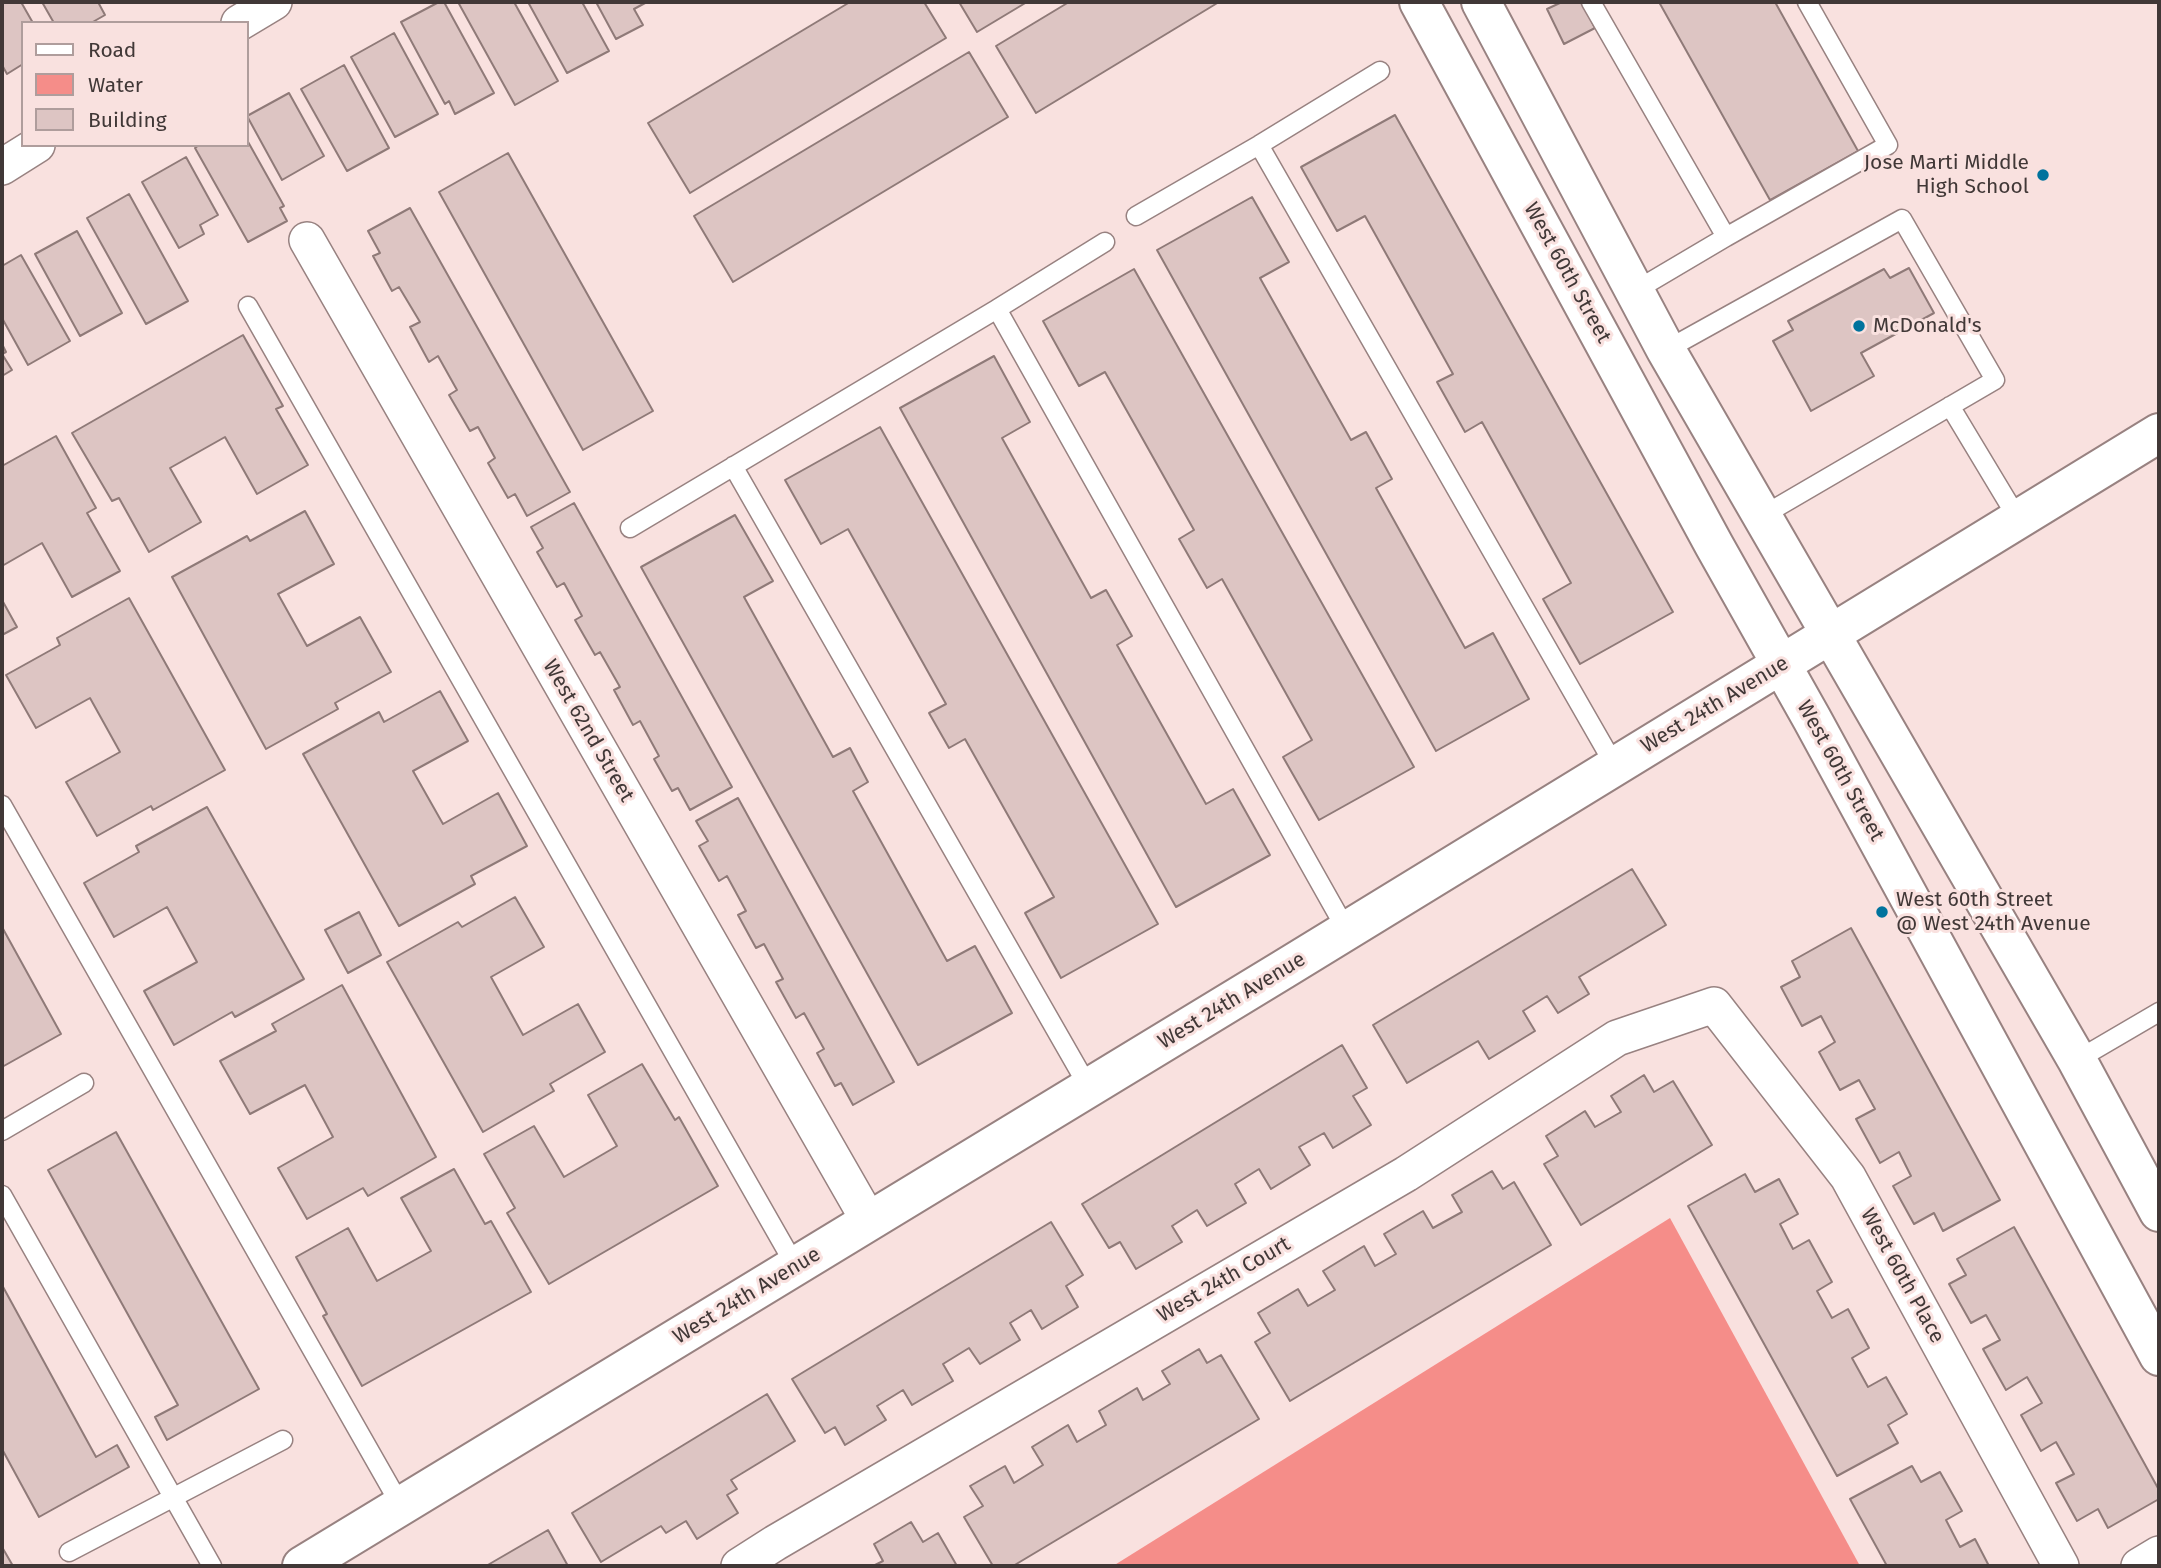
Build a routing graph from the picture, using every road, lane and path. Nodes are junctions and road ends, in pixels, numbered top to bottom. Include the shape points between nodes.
1 (274, 2) edge
2 (1419, 2) edge
3 (1480, 2) edge
4 (1591, 2) edge
5 (1807, 2) edge
6 (242, 21) edge
7 (1380, 71) dead end
8 (1259, 145) junction
9 (34, 147) edge
10 (2, 167) edge
11 (1136, 216) dead end
12 (1726, 237) junction
13 (307, 240) dead end
14 (1105, 242) dead end
15 (1633, 292) junction
16 (248, 306) dead end
17 (997, 309) junction
18 (1666, 350) junction
19 (1950, 406) junction
20 (2159, 433) edge
21 (733, 466) junction
22 (1762, 516) junction
23 (2018, 519) junction
24 (630, 528) dead end
25 (1830, 635) junction
26 (1782, 665) junction
27 (1615, 766) junction
28 (2, 806) edge
29 (1347, 931) junction
30 (1714, 1005) joint
31 (2159, 1012) edge
32 (2077, 1060) junction
33 (83, 1083) dead end
34 (1089, 1088) junction
35 (2, 1131) edge
36 (2, 1195) edge
37 (2159, 1212) edge
38 (869, 1221) junction
39 (796, 1267) junction
40 (2159, 1356) edge
41 (284, 1440) dead end
42 (174, 1497) junction
43 (401, 1506) junction
44 (69, 1552) dead end
45 (2159, 1554) edge
46 (212, 1566) edge
47 (302, 1566) edge
48 (739, 1566) edge
49 (2061, 1566) edge
50 (2139, 1566) edge

1 - 6 street
2 - 26 street, West 60th Street
3 - 15 street
4 - 12 lane
5 - 12 lane via 1888,145
7 - 8 lane
8 - 11 lane
8 - 27 lane
9 - 10 street
12 - 15 lane
13 - 38 street, West 62nd Street
14 - 17 lane
15 - 18 street
16 - 39 lane
17 - 21 lane
17 - 29 lane
18 - 19 lane via 1902,219 1994,380
18 - 22 street
19 - 22 lane
19 - 23 lane
20 - 23 street, West 24th Avenue
21 - 24 lane
21 - 34 lane
22 - 25 street
23 - 25 street, West 24th Avenue
25 - 26 street, West 24th Avenue
25 - 32 street
26 - 27 street, West 24th Avenue
26 - 40 street, West 60th Street
27 - 29 street, West 24th Avenue
28 - 43 lane
29 - 34 street, West 24th Avenue
30 - 48 street, West 24th Court via 1617,1038 1406,1174
30 - 49 street, West 60th Place via 1848,1177
31 - 32 lane
32 - 37 street
33 - 35 lane
34 - 38 street, West 24th Avenue
36 - 42 lane
38 - 39 street, West 24th Avenue
39 - 43 street, West 24th Avenue
41 - 42 lane
42 - 44 lane
42 - 46 lane
43 - 47 street, West 24th Avenue
45 - 50 street

